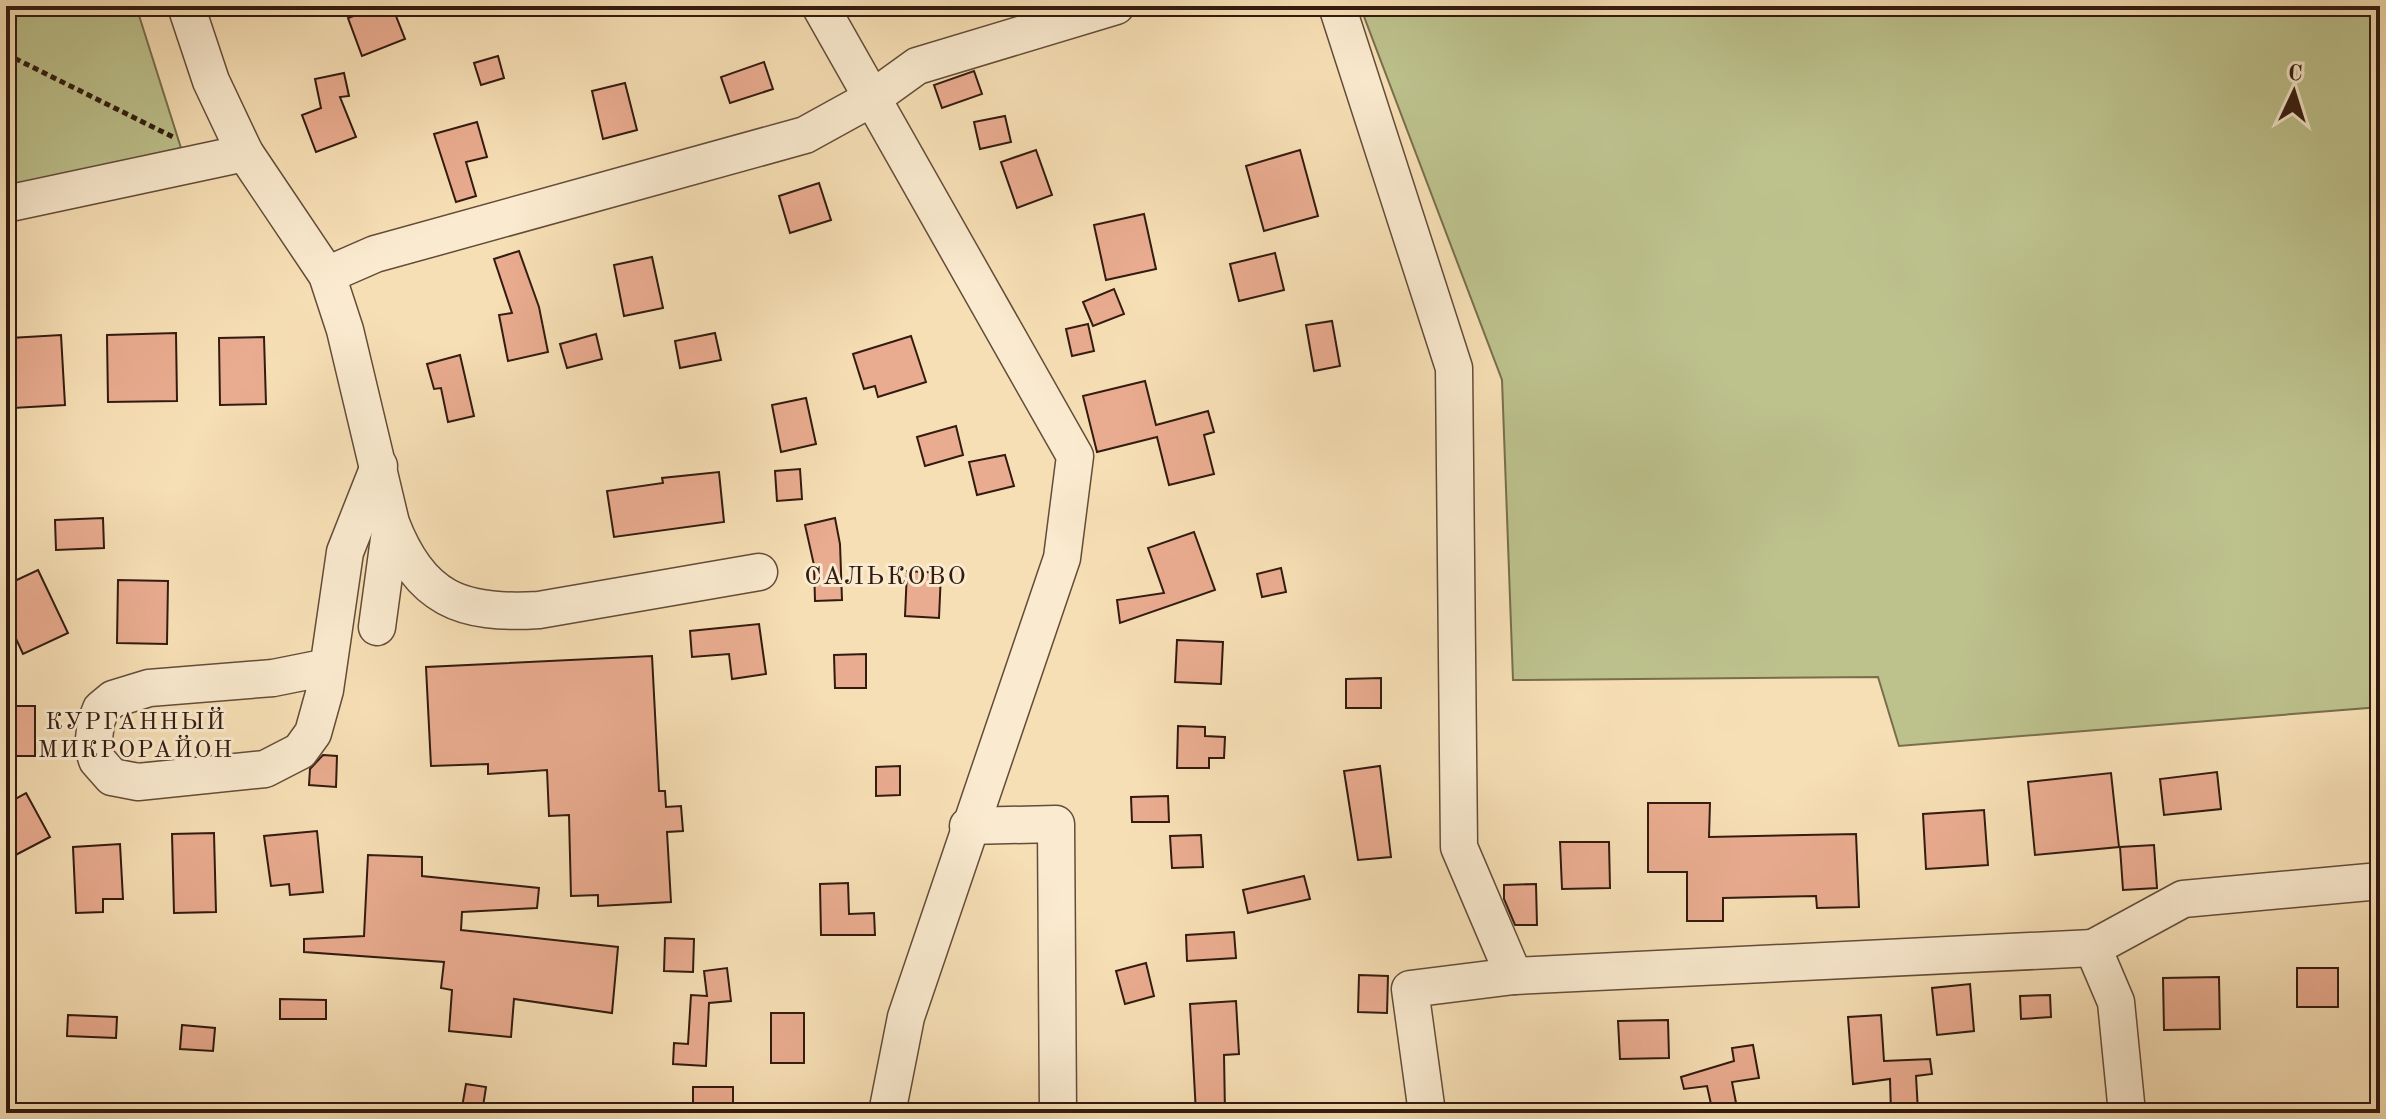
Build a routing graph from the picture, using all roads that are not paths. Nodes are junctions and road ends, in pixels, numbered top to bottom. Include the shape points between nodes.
1 (186, 6) edge
2 (820, 6) edge
3 (1116, 6) edge
4 (1337, 6) edge
5 (874, 97) junction
6 (245, 153) junction
7 (6, 204) edge
8 (327, 275) junction
9 (379, 466) junction
10 (391, 523) junction
11 (759, 572) dead end
12 (377, 627) dead end
13 (328, 667) junction
14 (968, 826) junction
15 (2380, 881) edge
16 (2093, 948) junction
17 (1514, 976) junction
18 (887, 1113) edge
19 (1058, 1113) edge
20 (1427, 1113) edge
21 (2127, 1113) edge

1 - 6 street via 211,81
2 - 5 street
3 - 5 street via 917,66
4 - 17 street via 1454,368 1459,847
5 - 8 street via 805,135 375,254
5 - 14 street via 1075,456 1062,558
6 - 7 street
6 - 8 street
8 - 9 street
9 - 10 street
9 - 13 street via 345,552
10 - 11 street via 402,551 432,589 454,602 495,611 539,610
10 - 12 street
13 - 13 street via 273,678 129,692 101,709 93,735 97,760 112,777 138,782 265,769 300,751 313,733
14 - 18 street via 906,1017
14 - 19 street via 1056,824
15 - 16 street via 2183,899
16 - 17 street
16 - 21 street via 2116,1002
17 - 20 street via 1410,989

